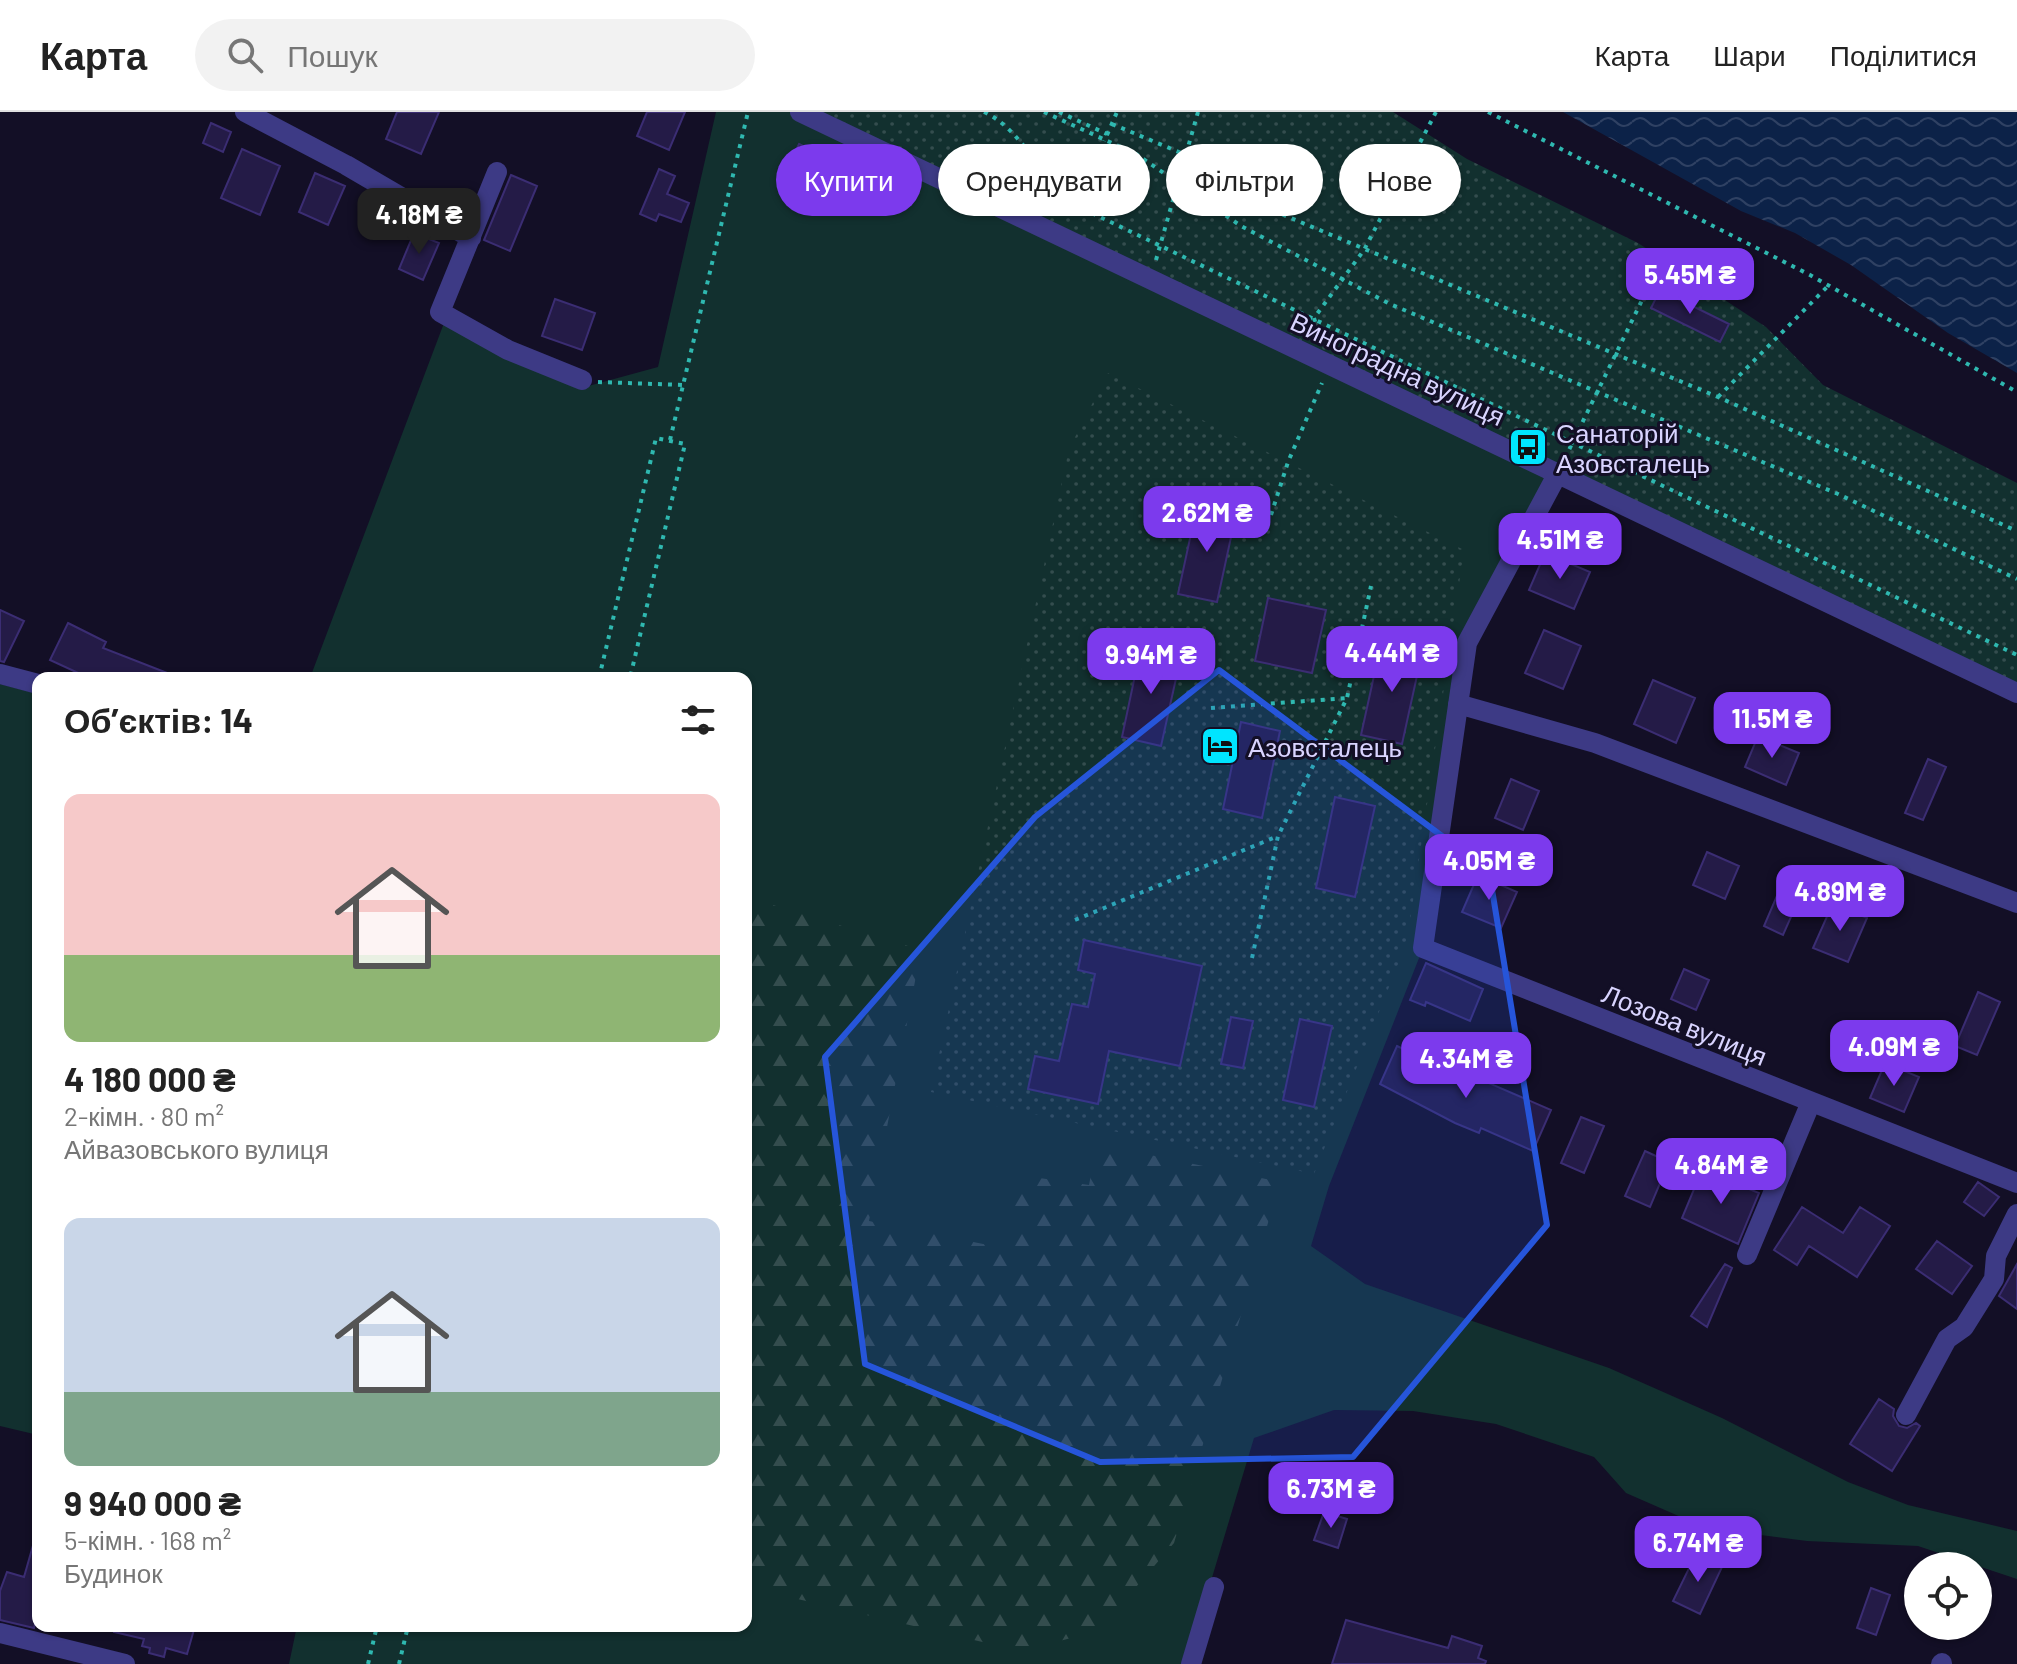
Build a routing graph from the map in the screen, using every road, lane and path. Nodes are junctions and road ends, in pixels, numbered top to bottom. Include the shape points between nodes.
1 (245, 112) edge
2 (748, 112) edge
3 (800, 112) edge
4 (984, 112) edge
5 (1044, 112) edge
6 (1059, 112) edge
7 (1117, 112) edge
8 (1198, 112) edge
9 (1436, 112) edge
10 (1488, 112) edge
11 (1112, 124) junction
12 (1104, 141) junction
13 (1189, 144) edge
14 (1166, 147) edge
15 (497, 172) dead end
16 (1166, 175) edge
17 (1167, 216) edge
18 (1226, 216) edge
19 (1284, 216) edge
20 (471, 238) junction
21 (1159, 245) junction
22 (1364, 250) junction
23 (1152, 281) junction
24 (1342, 281) junction
25 (1828, 286) junction
26 (1648, 288) dead end
27 (1314, 318) junction
28 (1613, 354) junction
29 (1329, 365) junction
30 (582, 380) joint
31 (684, 385) junction
32 (1596, 390) junction
33 (2017, 392) edge
34 (1718, 397) junction
35 (670, 441) junction
36 (1572, 442) junction
37 (1558, 473) junction
38 (1271, 515) dead end
39 (2017, 531) edge
40 (2017, 579) edge
41 (1371, 586) dead end
42 (2017, 655) edge
43 (600, 672) edge
44 (631, 672) edge
45 (0, 674) edge
46 (32, 682) edge
47 (2017, 693) edge
48 (1347, 698) junction
49 (1458, 704) junction
50 (1211, 708) dead end
51 (1278, 836) junction
52 (2017, 903) edge
53 (1075, 920) dead end
54 (1252, 958) dead end
55 (1811, 1102) junction
56 (2017, 1183) edge
57 (2017, 1214) edge
58 (1747, 1255) dead end
59 (1906, 1415) dead end
60 (1214, 1587) dead end
61 (376, 1632) edge
62 (407, 1632) edge
63 (0, 1633) edge
64 (125, 1664) edge
65 (368, 1664) edge
66 (399, 1664) edge
67 (1191, 1664) edge

1 - 20 street
2 - 31 path
3 - 23 street, Виноградна вулиця
4 - 21 path via 1005,124 1064,197
5 - 12 path
6 - 12 path via 1107,134
7 - 11 path
8 - 13 path
9 - 22 path
10 - 25 path
11 - 12 path
11 - 14 path
12 - 16 path
15 - 20 street
17 - 21 path
18 - 24 path
19 - 22 path
20 - 30 street via 440,312 508,350
21 - 23 path
21 - 27 path
22 - 24 path
22 - 28 path
23 - 29 street, Виноградна вулиця
24 - 27 path
24 - 32 path
25 - 33 path
25 - 34 path
26 - 28 path via 1634,323
27 - 29 path
27 - 36 path
28 - 32 path
28 - 34 path
29 - 37 street, Виноградна вулиця
29 - 38 path
30 - 31 path
31 - 35 path
32 - 36 path
32 - 40 path via 1838,494
34 - 39 path
35 - 43 path via 656,438
35 - 44 path via 685,444
36 - 42 path
37 - 47 street, Виноградна вулиця
37 - 49 street via 1467,643
41 - 48 path
45 - 46 street
48 - 50 path
48 - 51 path
49 - 52 street via 1595,743
49 - 55 street, Лозова вулиця via 1423,948
51 - 53 path
51 - 54 path
55 - 56 street, Лозова вулиця
55 - 58 street
57 - 59 street via 1996,1256 1994,1279 1964,1327 1947,1339
60 - 67 street
61 - 65 path
62 - 66 path
63 - 64 street

